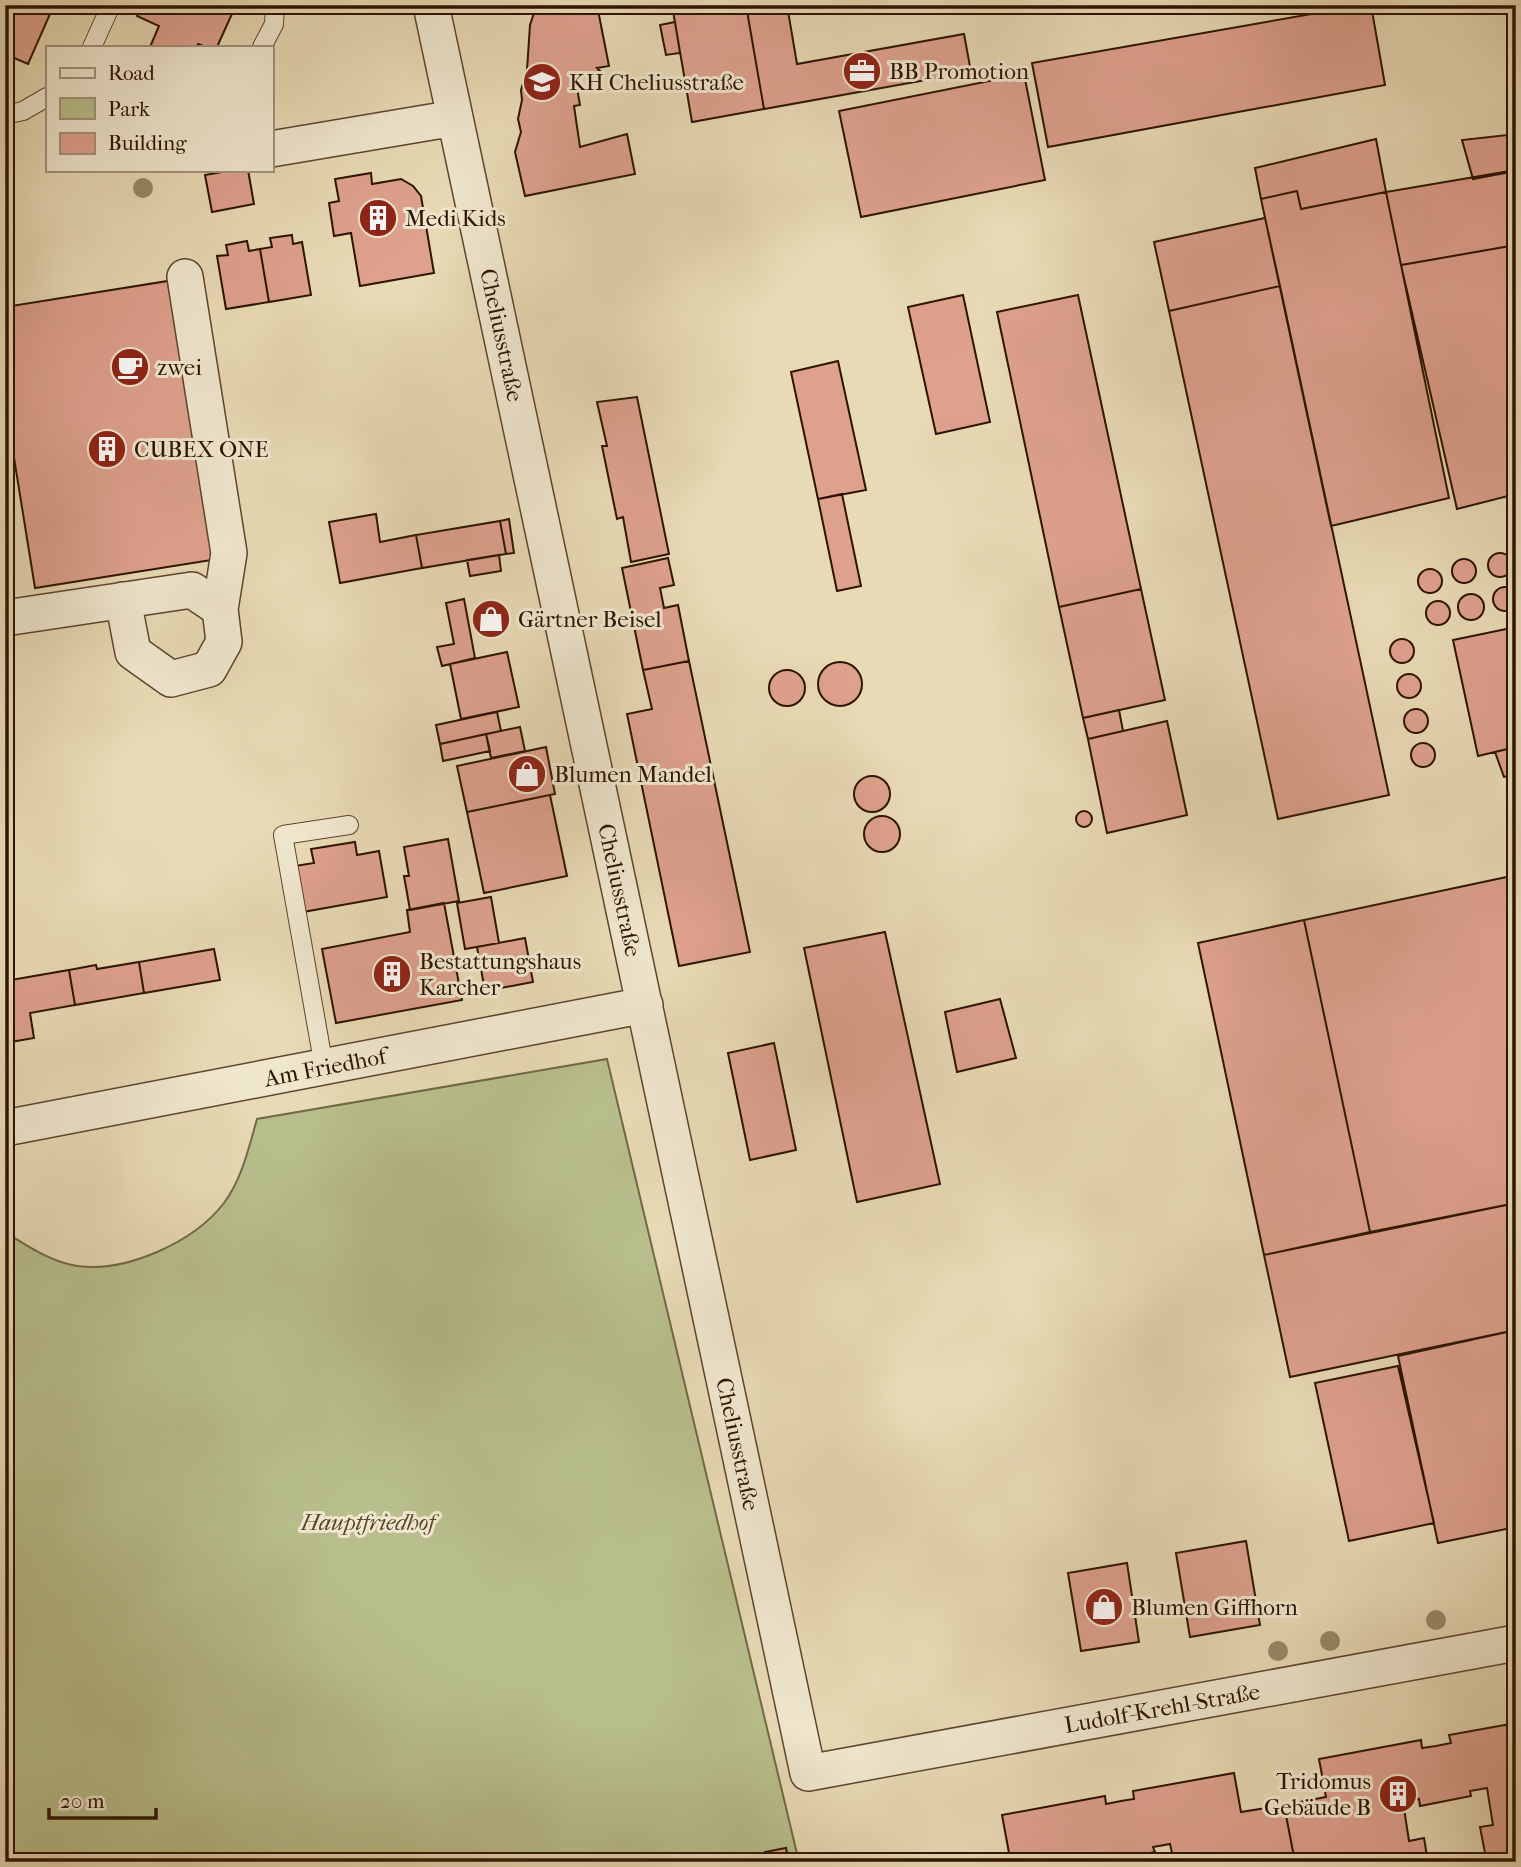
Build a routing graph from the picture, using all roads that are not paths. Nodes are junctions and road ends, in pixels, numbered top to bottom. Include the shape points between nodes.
1 (111, 5) edge
2 (275, 5) edge
3 (432, 6) edge
4 (92, 46) edge
5 (263, 46) edge
6 (46, 98) edge
7 (5, 115) edge
8 (455, 118) junction
9 (273, 149) edge
10 (185, 277) dead end
11 (123, 600) junction
12 (220, 609) junction
13 (5, 618) edge
14 (349, 825) dead end
15 (645, 1005) junction
16 (324, 1067) junction
17 (5, 1128) edge
18 (1516, 1643) edge
19 (808, 1773) joint

1 - 4 lane
2 - 5 lane via 274,24
3 - 8 street, Cheliusstraße
6 - 7 lane
8 - 9 street
8 - 15 street, Cheliusstraße
10 - 12 street via 229,553
11 - 12 street via 192,590
11 - 12 street via 134,652 172,679 209,669 225,642
11 - 13 street
14 - 16 lane via 283,835
15 - 16 street, Am Friedhof
15 - 19 street, Cheliusstraße
16 - 17 street, Am Friedhof
18 - 19 street, Ludolf-Krehl-Straße

